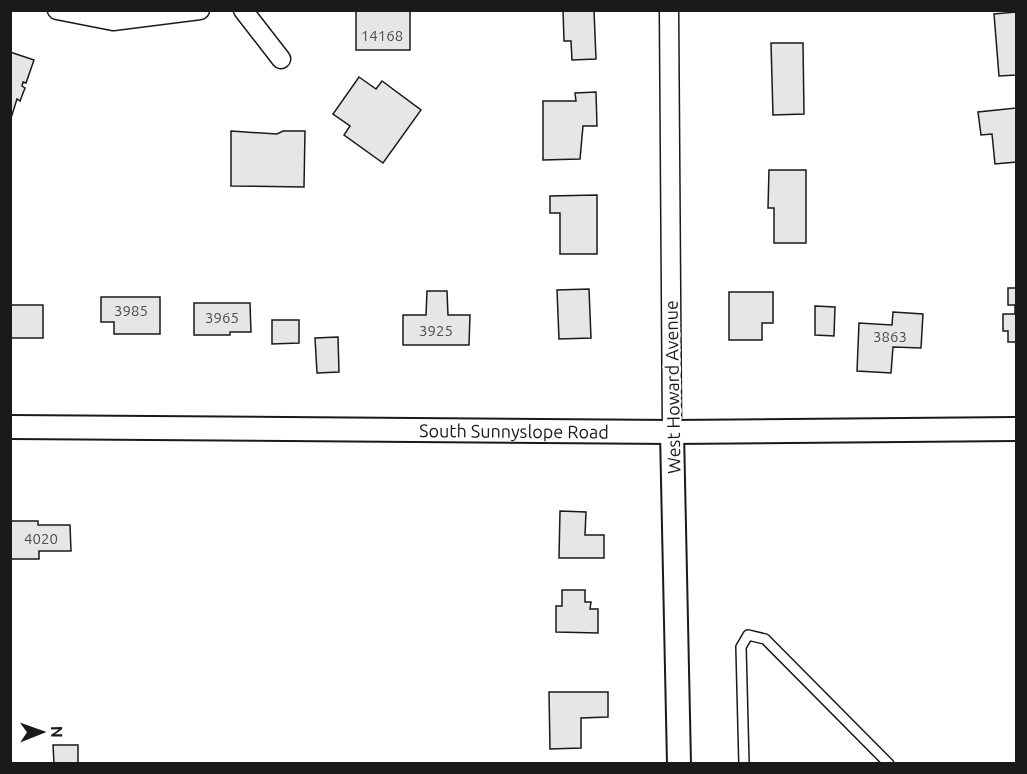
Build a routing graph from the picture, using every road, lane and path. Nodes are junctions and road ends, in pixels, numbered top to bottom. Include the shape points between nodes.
1 (57, 10) edge
2 (200, 10) edge
3 (243, 10) edge
4 (669, 10) edge
5 (281, 59) dead end
6 (10, 427) edge
7 (1017, 429) edge
8 (672, 432) junction
9 (679, 764) edge
10 (744, 764) edge
11 (889, 764) edge

1 - 2 street via 114,21
3 - 5 street
4 - 8 street, West Howard Avenue
6 - 8 street, South Sunnyslope Road
7 - 8 street, South Sunnyslope Road
8 - 9 street, West Howard Avenue
10 - 11 lane via 741,647 748,635 765,639

